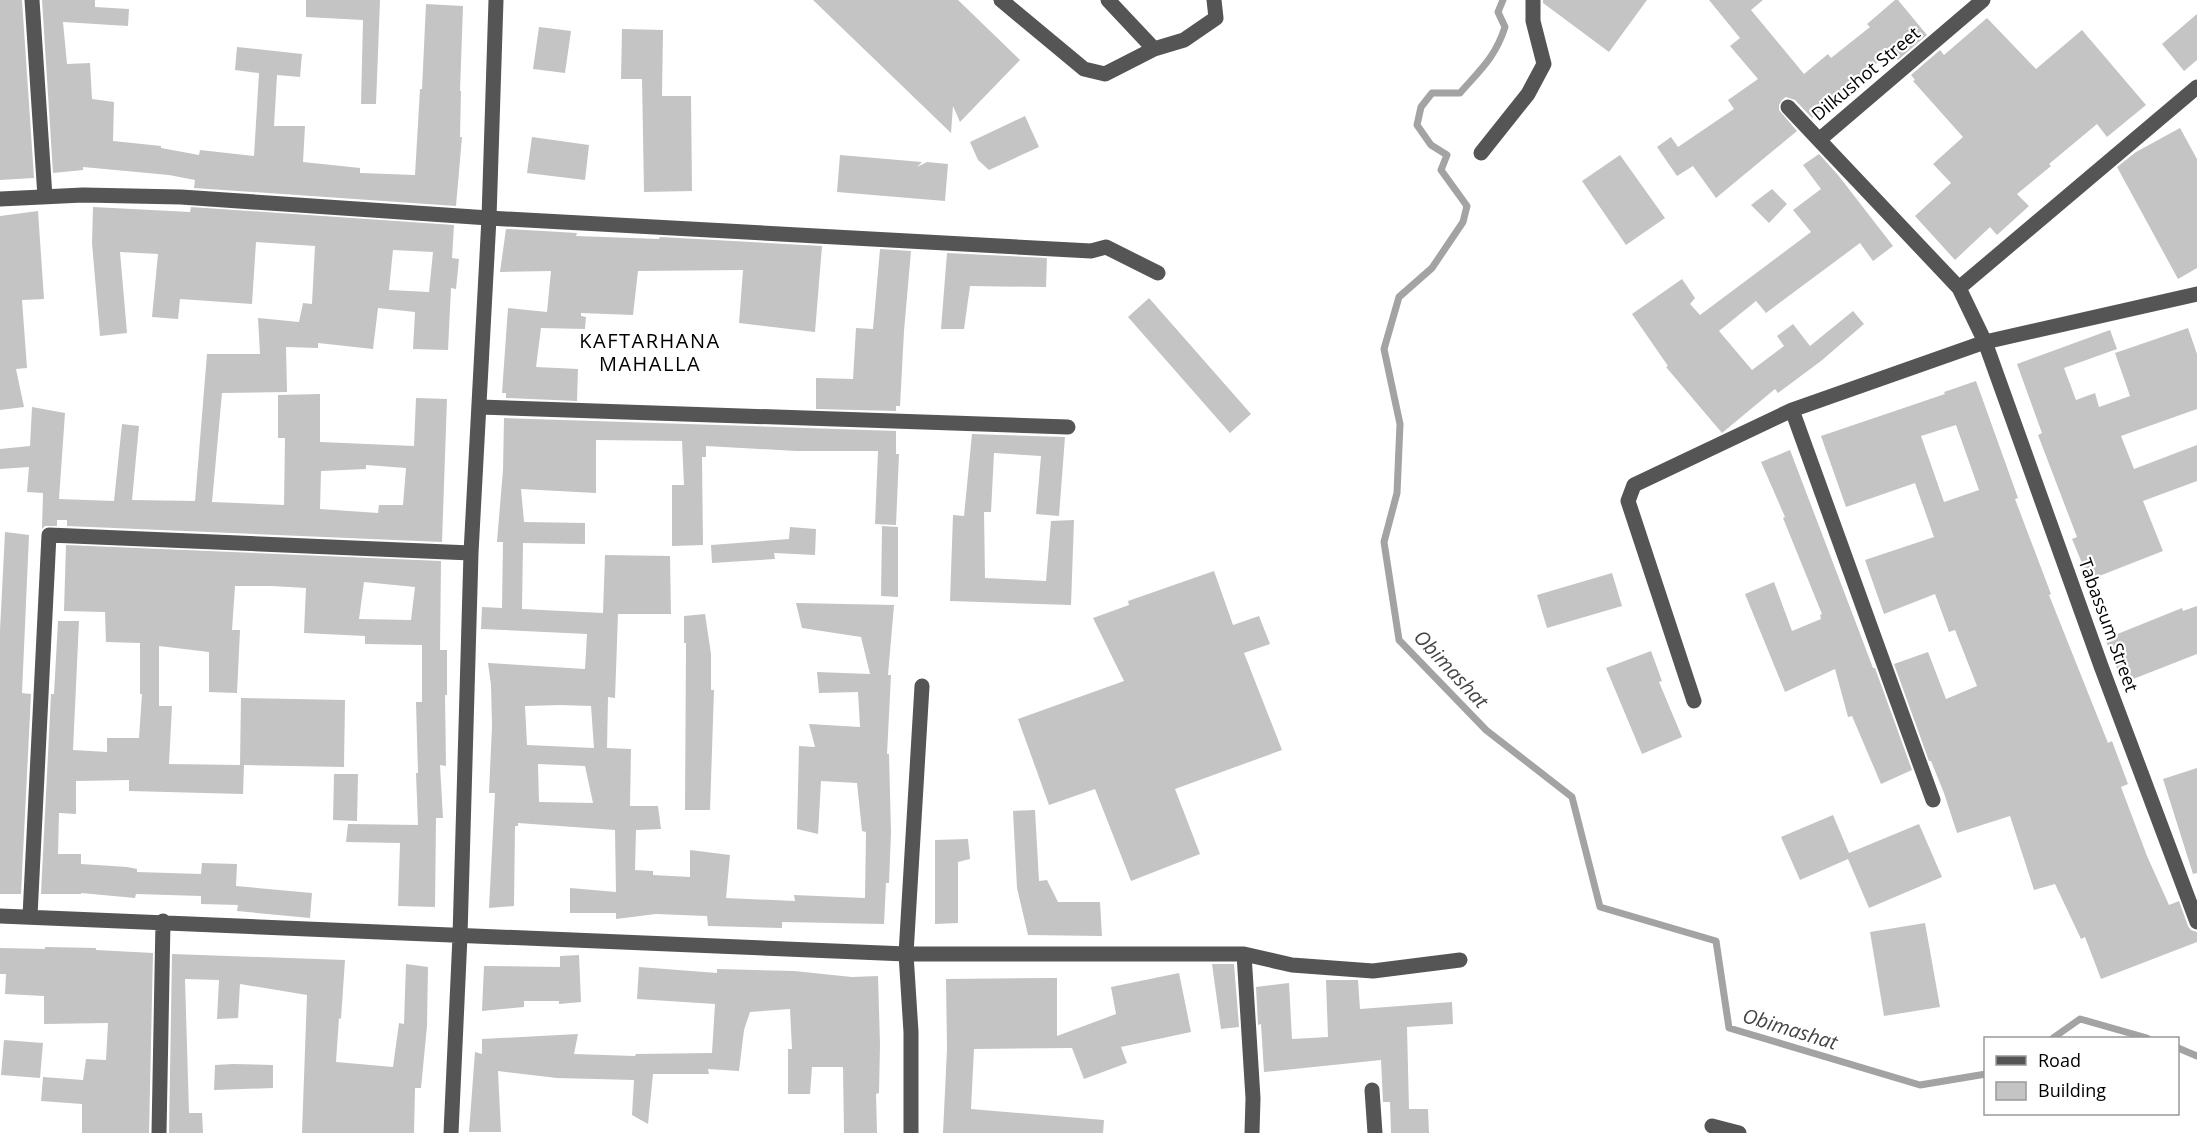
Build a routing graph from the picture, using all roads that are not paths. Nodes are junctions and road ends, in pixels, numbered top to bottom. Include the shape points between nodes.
1 (32, 0) edge
2 (496, 0) edge
3 (1001, 0) edge
4 (1108, 0) edge
5 (1214, 0) edge
6 (1533, 0) edge
7 (1983, 0) edge
8 (1154, 49) junction
9 (2197, 87) edge
10 (1788, 106) dead end
11 (1819, 140) junction
12 (1481, 153) dead end
13 (45, 197) junction
14 (0, 199) edge
15 (489, 219) junction
16 (1158, 273) dead end
17 (1959, 288) junction
18 (2197, 294) edge
19 (1985, 342) junction
20 (479, 407) junction
21 (1792, 410) junction
22 (1068, 427) dead end
23 (471, 553) junction
24 (922, 686) dead end
25 (1694, 701) dead end
26 (1933, 800) dead end
27 (0, 916) edge
28 (30, 916) junction
29 (163, 921) junction
30 (2197, 922) edge
31 (460, 936) junction
32 (906, 954) junction
33 (1244, 954) junction
34 (1460, 960) dead end
35 (1372, 1090) dead end
36 (1712, 1126) dead end
37 (159, 1133) edge
38 (451, 1133) edge
39 (911, 1133) edge
40 (1252, 1133) edge
41 (1375, 1133) edge
42 (1739, 1133) edge

1 - 13 street
2 - 15 street
3 - 8 street via 1084,69 1105,74
4 - 8 street
5 - 8 street via 1216,18 1184,40
6 - 12 street via 1533,21 1544,64 1528,94
7 - 11 street, Dilkushot Street
9 - 17 street
10 - 11 street
11 - 17 street, Dilkushot Street
13 - 14 street
13 - 15 street via 181,197
15 - 16 street via 1091,251 1107,247
15 - 20 street
17 - 19 street, Dilkushot Street
18 - 19 street
19 - 21 street
19 - 30 street, Tabassum Street
20 - 22 street
20 - 23 street
21 - 25 street via 1634,485 1628,501
21 - 26 street
23 - 28 street via 49,535
23 - 31 street
24 - 32 street
27 - 28 street
28 - 29 street
29 - 31 street
29 - 37 street
31 - 32 street
31 - 38 street
32 - 33 street
32 - 39 street
33 - 34 street via 1292,965 1373,971
33 - 40 street
35 - 41 street
36 - 42 street

